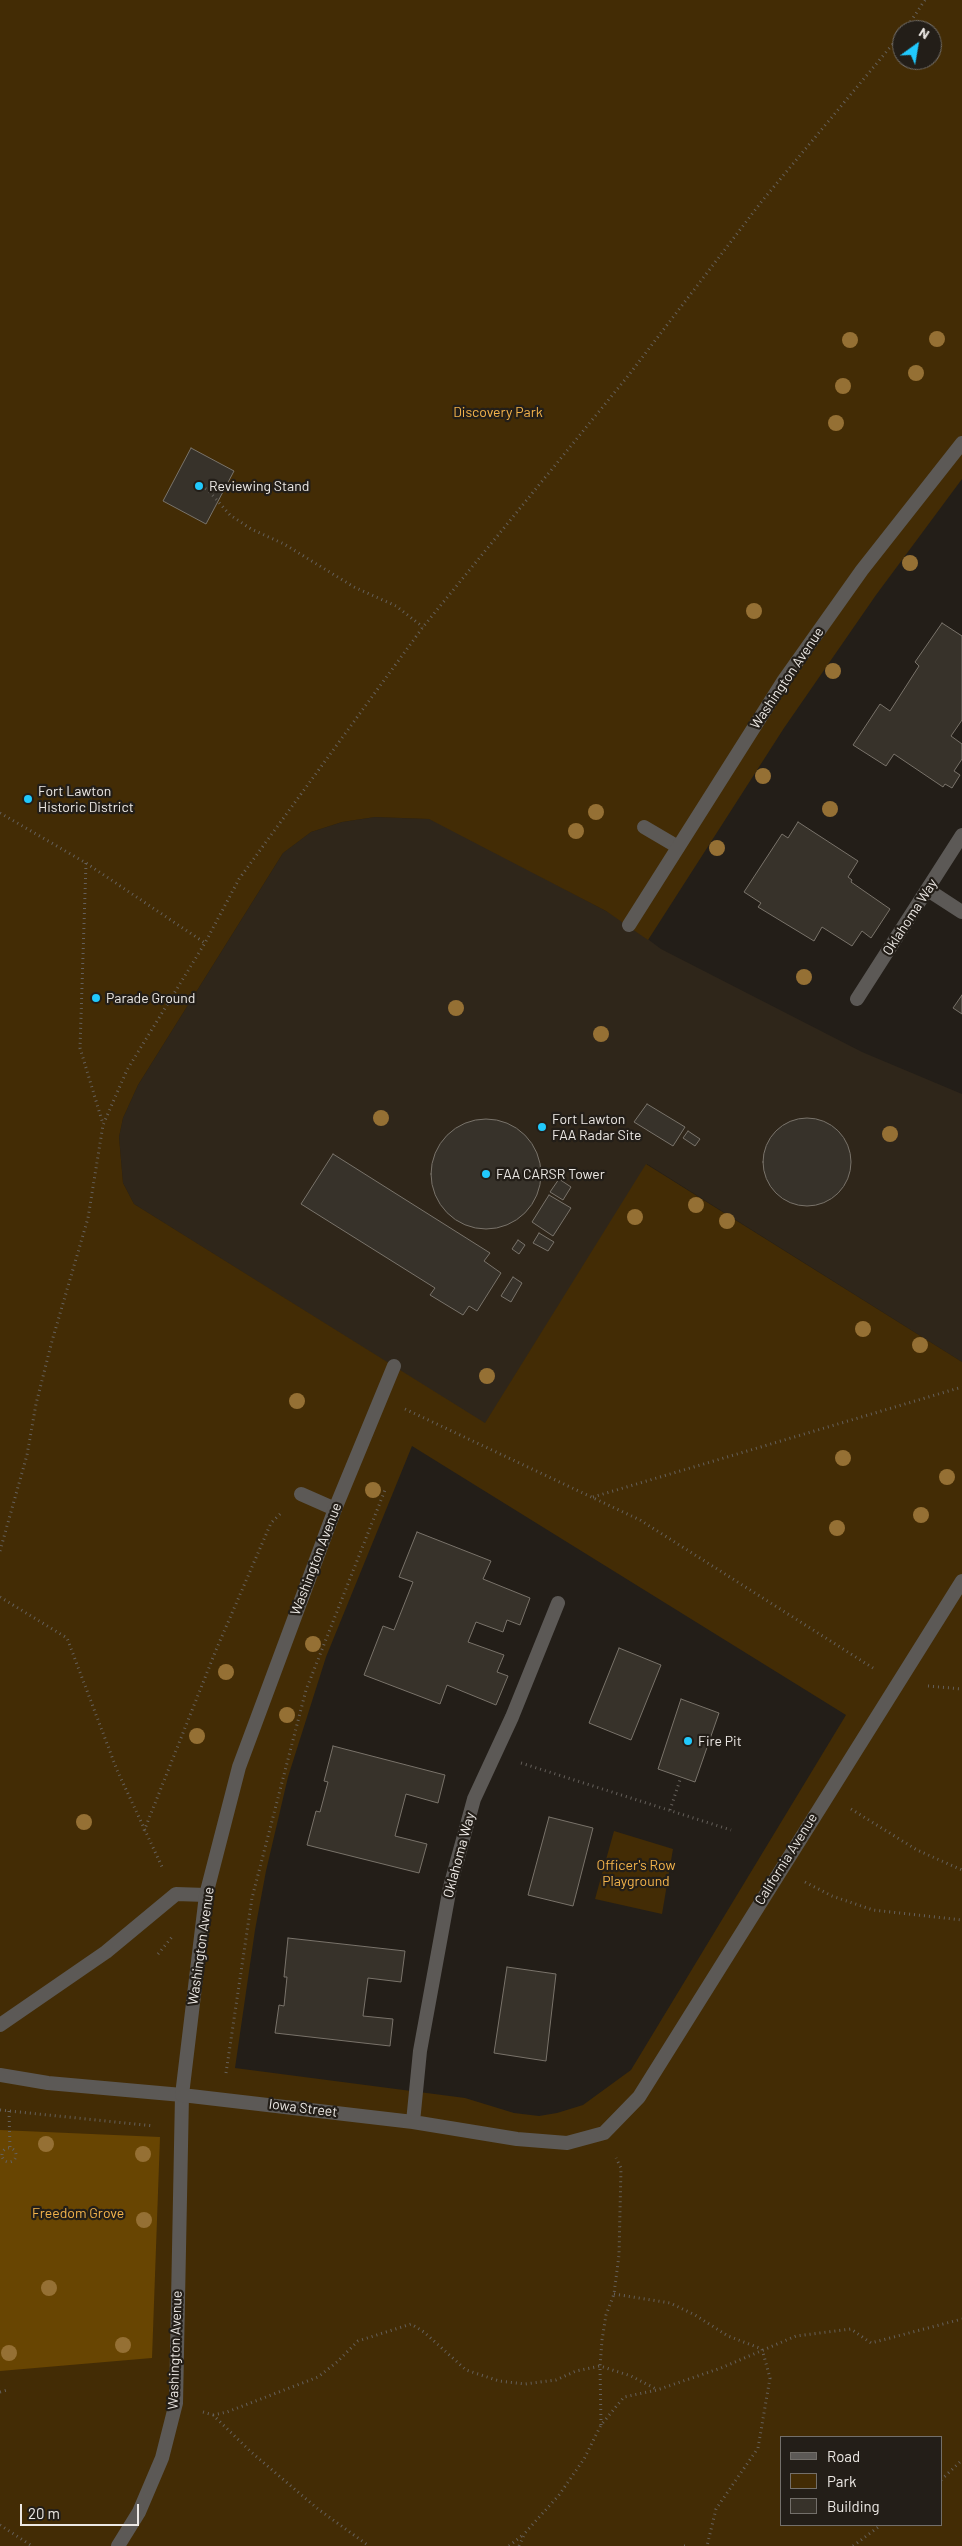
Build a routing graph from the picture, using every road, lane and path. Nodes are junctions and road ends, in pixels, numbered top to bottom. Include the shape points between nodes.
1 (925, 0) edge
2 (912, 20) edge
3 (892, 45) edge
4 (962, 443) edge
5 (201, 486) dead end
6 (423, 627) junction
7 (0, 813) edge
8 (644, 827) dead end
9 (962, 834) edge
10 (678, 847) junction
11 (86, 863) junction
12 (928, 890) junction
13 (962, 912) edge
14 (629, 925) dead end
15 (205, 943) junction
16 (857, 999) dead end
17 (103, 1125) junction
18 (394, 1366) dead end
19 (962, 1387) edge
20 (381, 1398) junction
21 (385, 1490) dead end
22 (301, 1494) joint
23 (592, 1497) junction
24 (335, 1508) junction
25 (0, 1551) edge
26 (962, 1581) edge
27 (0, 1597) edge
28 (558, 1603) dead end
29 (896, 1683) junction
30 (494, 1755) junction
31 (681, 1777) dead end
32 (826, 1794) junction
33 (670, 1810) dead end
34 (731, 1830) dead end
35 (144, 1832) junction
36 (781, 1868) junction
37 (962, 1870) edge
38 (176, 1894) junction
39 (206, 1895) junction
40 (962, 1920) edge
41 (0, 2025) edge
42 (0, 2075) edge
43 (182, 2095) junction
44 (224, 2099) junction
45 (0, 2110) edge
46 (9, 2111) junction
47 (413, 2122) junction
48 (182, 2129) junction
49 (604, 2133) junction
50 (10, 2148) junction
51 (614, 2294) junction
52 (962, 2319) edge
53 (762, 2349) junction
54 (600, 2366) junction
55 (7, 2390) dead end
56 (657, 2390) junction
57 (0, 2392) edge
58 (176, 2403) junction
59 (213, 2415) junction
60 (601, 2425) junction
61 (962, 2460) edge
62 (942, 2479) edge
63 (0, 2525) edge
64 (880, 2526) edge
65 (525, 2533) junction
66 (32, 2546) edge
67 (118, 2546) edge
68 (369, 2546) edge
69 (509, 2546) edge
70 (520, 2546) edge
71 (684, 2546) edge
72 (689, 2546) edge
73 (707, 2546) edge
74 (853, 2546) edge

1 - 2 path
3 - 6 path via 762,201 628,376
4 - 10 street, Washington Avenue via 856,578 784,680
5 - 6 path via 230,515 251,530 284,544 354,587 396,606
6 - 15 path via 239,879
7 - 11 path
8 - 10 street
9 - 12 street, Oklahoma Way
10 - 14 street, Washington Avenue
11 - 15 path
11 - 17 path via 80,1048
12 - 13 street
12 - 16 street, Oklahoma Way
15 - 17 path via 178,982 127,1070
17 - 25 path via 88,1218 52,1341 27,1456
18 - 20 street, Washington Avenue
19 - 23 path
20 - 23 path
20 - 24 street, Washington Avenue
21 - 44 path via 303,1699 252,1898
22 - 24 street
22 - 35 path via 271,1523 216,1650
23 - 29 path via 640,1520
24 - 39 street, Washington Avenue via 239,1767
26 - 29 street, California Avenue
27 - 35 path via 67,1638
28 - 30 street, Oklahoma Way
29 - 32 street, California Avenue
30 - 34 path
30 - 47 street, Oklahoma Way via 474,1799 450,1887 425,2016
31 - 33 path
32 - 36 street, California Avenue
32 - 37 path via 917,1850
35 - 38 path
36 - 40 path via 808,1885 873,1910
36 - 49 street, California Avenue via 639,2097
38 - 39 street
38 - 41 street via 106,1952
39 - 43 street, Washington Avenue
42 - 43 street, Iowa Street via 48,2083
43 - 44 street, Iowa Street
43 - 48 street, Washington Avenue
44 - 47 street, Iowa Street
45 - 46 path
46 - 48 path
46 - 50 path
47 - 49 street, Iowa Street via 517,2139 567,2143
48 - 58 street, Washington Avenue
49 - 51 path via 621,2168 619,2254
50 - 50 path via 16,2154 15,2159 9,2162 2,2155 5,2149
51 - 53 path via 670,2303 728,2336
51 - 54 path via 606,2315
52 - 53 path via 871,2343 851,2329 796,2336
53 - 56 path via 721,2368
53 - 73 path via 770,2378 758,2448 716,2509
54 - 56 path via 631,2376
54 - 59 path via 576,2371 556,2380 525,2384 500,2381 466,2370 411,2324 358,2342 318,2377
54 - 60 path
55 - 57 path
56 - 60 path via 624,2397
58 - 59 path
58 - 67 street, Washington Avenue via 162,2458 139,2512
59 - 68 path via 318,2509
60 - 65 path via 584,2459 559,2495
61 - 62 path
63 - 66 path
64 - 74 path
65 - 69 path
65 - 70 path
71 - 72 path

